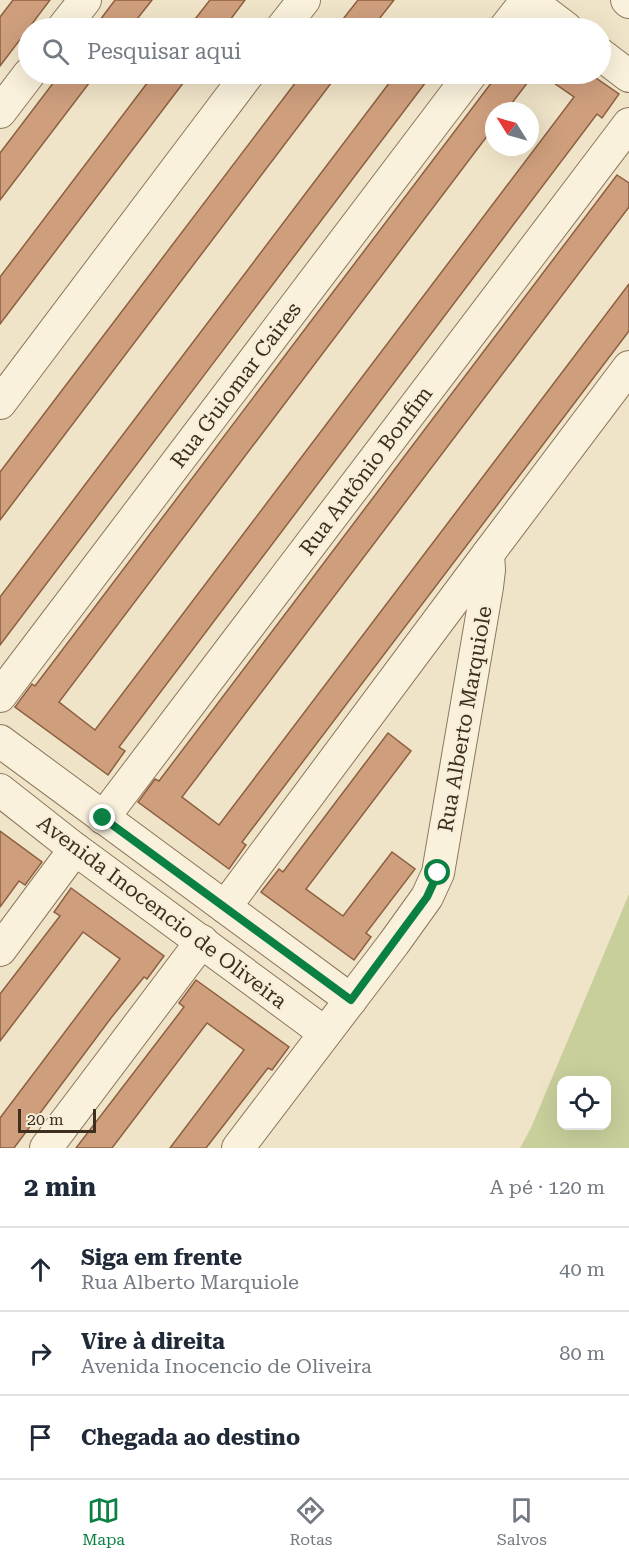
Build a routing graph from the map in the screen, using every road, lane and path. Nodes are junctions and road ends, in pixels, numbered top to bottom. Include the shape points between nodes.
1 (85, 0) edge
2 (304, 0) edge
3 (528, 0) edge
4 (71, 18) edge
5 (290, 18) edge
6 (513, 18) edge
7 (552, 18) edge
8 (611, 62) edge
9 (629, 76) edge
10 (21, 84) edge
11 (240, 84) edge
12 (463, 84) edge
13 (0, 112) edge
14 (629, 124) edge
15 (629, 367) edge
16 (0, 403) edge
17 (488, 554) junction
18 (0, 696) edge
19 (0, 741) edge
20 (0, 790) edge
21 (103, 818) junction
22 (75, 849) junction
23 (225, 907) junction
24 (202, 941) junction
25 (0, 950) edge
26 (351, 1000) junction
27 (325, 1033) junction
28 (46, 1148) edge
29 (238, 1148) edge

1 - 4 street
2 - 5 street
3 - 6 street
3 - 7 street
8 - 9 street
10 - 13 street
11 - 16 street
12 - 18 street, Rua Guiomar Caires
14 - 21 street, Rua Antônio Bonfim
15 - 17 street, Rua Alberto Marquiole
17 - 23 street, Rua Alberto Marquiole
17 - 26 street, Rua Alberto Marquiole via 487,587 438,873 427,897
19 - 21 street, Avenida Inocencio de Oliveira
20 - 22 street, Avenida Inocencio de Oliveira
21 - 23 street, Avenida Inocencio de Oliveira
22 - 24 street, Avenida Inocencio de Oliveira
22 - 25 street
23 - 26 street, Avenida Inocencio de Oliveira
24 - 27 street, Avenida Inocencio de Oliveira
24 - 28 street
26 - 27 street, Rua Alberto Marquiole
27 - 29 street, Rua Alberto Marquiole

